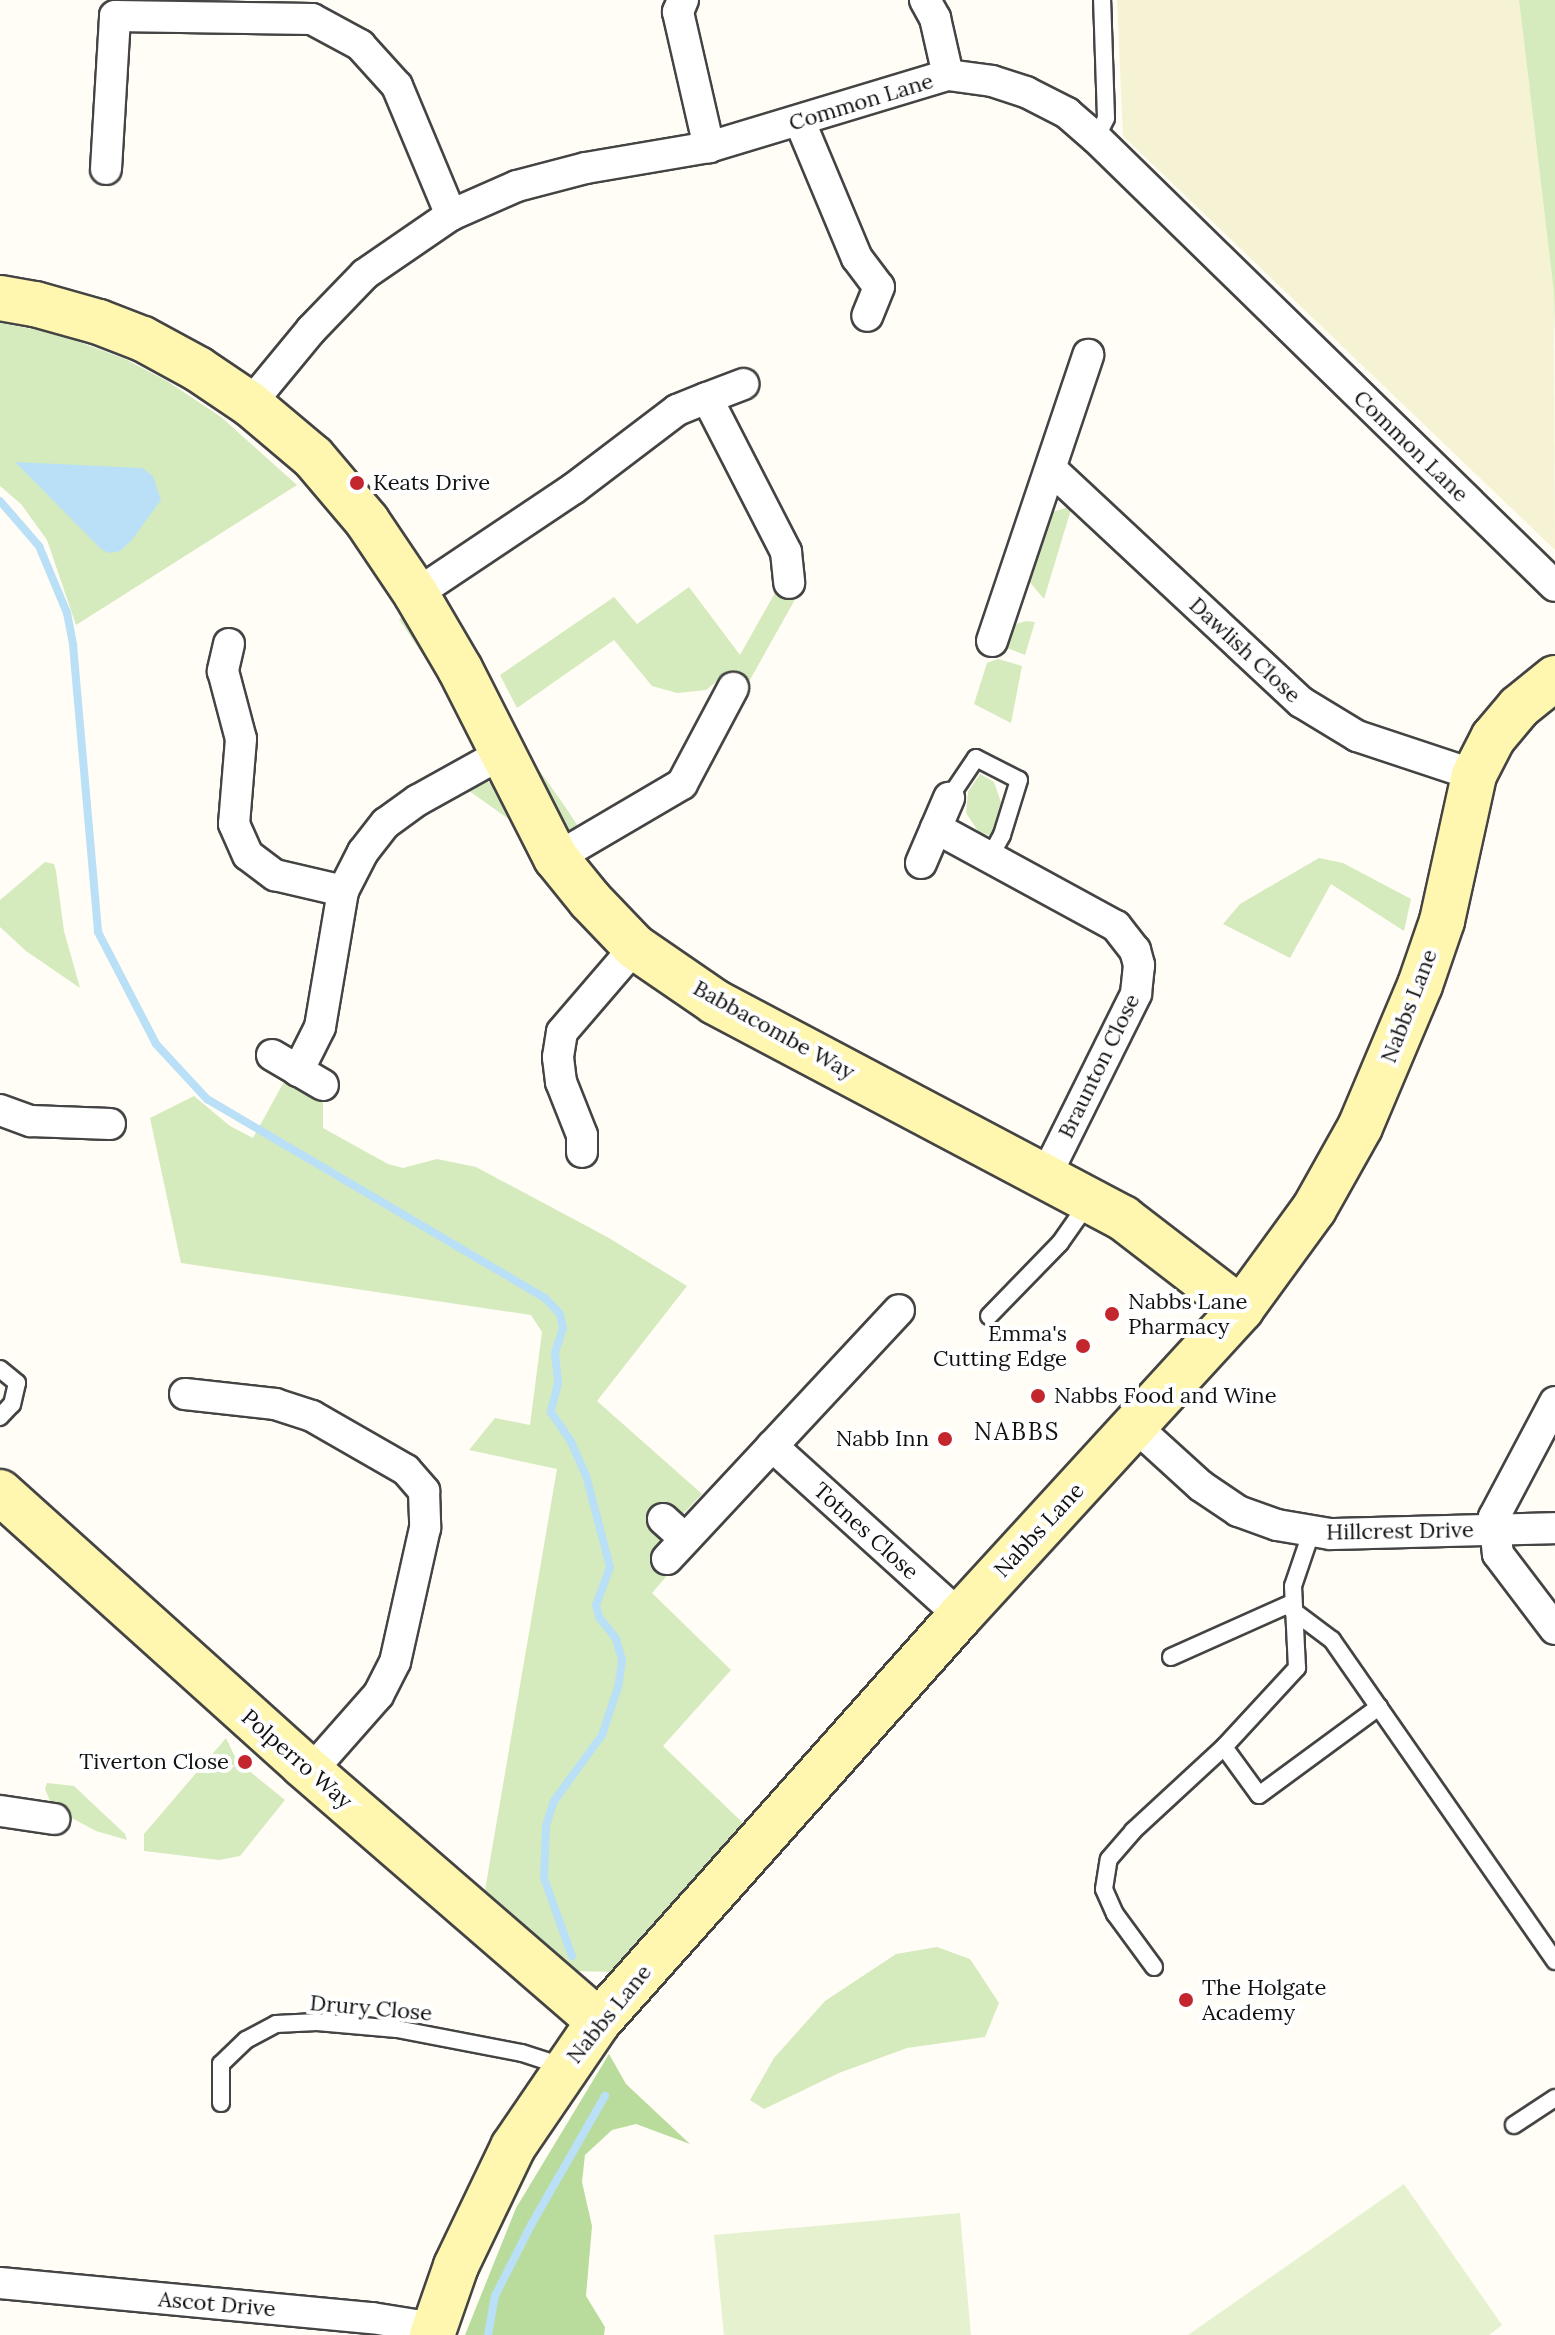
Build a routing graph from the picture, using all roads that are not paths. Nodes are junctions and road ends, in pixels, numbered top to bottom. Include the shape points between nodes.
1 (683, 0) edge
2 (925, 0) edge
3 (1102, 0) edge
4 (948, 75) junction
5 (800, 122) junction
6 (1096, 138) junction
7 (709, 147) junction
8 (106, 169) dead end
9 (451, 215) junction
10 (0, 298) edge
11 (867, 316) dead end
12 (1088, 355) dead end
13 (743, 384) dead end
14 (707, 398) junction
15 (250, 404) junction
16 (1051, 469) junction
17 (789, 583) dead end
18 (1555, 586) edge
19 (416, 594) junction
20 (992, 641) dead end
21 (229, 644) dead end
22 (1555, 678) edge
23 (733, 688) dead end
24 (501, 754) junction
25 (1474, 775) junction
26 (949, 798) joint
27 (936, 828) junction
28 (556, 858) junction
29 (989, 858) junction
30 (921, 863) dead end
31 (343, 891) junction
32 (635, 947) junction
33 (272, 1055) dead end
34 (0, 1110) edge
35 (110, 1124) dead end
36 (582, 1152) dead end
37 (1046, 1175) junction
38 (1091, 1199) junction
39 (1241, 1309) junction
40 (899, 1310) dead end
41 (989, 1316) dead end
42 (0, 1369) edge
43 (185, 1394) dead end
44 (1555, 1402) edge
45 (0, 1417) edge
46 (1135, 1426) junction
47 (772, 1446) junction
48 (0, 1492) edge
49 (1555, 1528) edge
50 (1496, 1529) junction
51 (1311, 1533) junction
52 (672, 1539) dead end
53 (1292, 1606) junction
54 (960, 1616) junction
55 (1555, 1629) edge
56 (1171, 1657) dead end
57 (1379, 1707) junction
58 (1224, 1747) junction
59 (311, 1771) junction
60 (0, 1811) edge
61 (54, 1819) dead end
62 (1555, 1961) edge
63 (1154, 1967) dead end
64 (599, 2021) junction
65 (565, 2067) junction
66 (1555, 2098) edge
67 (221, 2103) dead end
68 (1514, 2125) dead end
69 (0, 2283) edge
70 (433, 2332) edge

1 - 7 street via 678,12
2 - 4 street via 935,18
3 - 6 lane via 1106,118
4 - 5 street, Common Lane
4 - 6 street, Common Lane via 1026,92 1067,113
5 - 7 street, Common Lane
5 - 11 street via 857,258 879,287
6 - 18 street, Common Lane
7 - 9 street, Common Lane via 517,186
8 - 9 street via 115,16 312,19 360,45 397,86
9 - 15 street, Common Lane via 365,274
10 - 15 street via 99,322 143,339
12 - 16 street
13 - 14 street
14 - 17 street via 786,552
14 - 19 street via 677,410 573,489
15 - 19 street, Babbacombe Way via 313,457 367,521
16 - 20 street
16 - 25 street, Dawlish Close via 1301,702 1357,736
19 - 24 street, Babbacombe Way
21 - 31 street via 223,671 241,739 234,824 248,855 275,875
22 - 25 street, Nabbs Lane via 1519,707 1493,738
23 - 28 street via 682,784
24 - 28 street, Babbacombe Way
24 - 31 street via 386,823
25 - 39 street, Nabbs Lane via 1442,921 1360,1127 1314,1209
26 - 27 street
26 - 29 lane via 976,758 1019,780
27 - 29 street, Braunton Close
27 - 30 street
28 - 32 street, Babbacombe Way
29 - 37 street, Braunton Close via 1116,926 1128,937 1139,965 1136,994
31 - 33 street via 310,1078
32 - 36 street via 562,1032 561,1082 582,1135
32 - 37 street, Babbacombe Way via 715,1002
34 - 35 street via 31,1121
37 - 38 street, Babbacombe Way
38 - 39 street, Babbacombe Way
38 - 41 lane via 1060,1243
39 - 46 street, Nabbs Lane
40 - 47 street
42 - 45 lane via 17,1383 12,1404
43 - 59 street via 275,1404 312,1416 406,1470 424,1491 425,1528 395,1662 378,1695
44 - 50 street via 1494,1517
46 - 51 street, Hillcrest Drive via 1201,1486 1238,1511
46 - 54 street, Nabbs Lane
47 - 52 street
47 - 54 street, Totnes Close
48 - 59 street, Polperro Way
49 - 50 street, Hillcrest Drive
50 - 51 street, Hillcrest Drive
50 - 55 street via 1498,1554
51 - 53 lane via 1293,1586
53 - 56 lane
53 - 57 lane via 1332,1640
53 - 58 lane via 1297,1668
54 - 64 street, Nabbs Lane
57 - 58 lane via 1259,1795
57 - 62 lane
58 - 63 lane via 1109,1859 1104,1889 1115,1914
59 - 64 street, Polperro Way
60 - 61 street
64 - 65 street, Nabbs Lane
65 - 67 lane, Drury Close via 522,2053 397,2029 276,2024 246,2040 221,2064
65 - 70 street, Nabbs Lane via 513,2147 456,2266
66 - 68 lane
69 - 70 street, Ascot Drive via 372,2318

